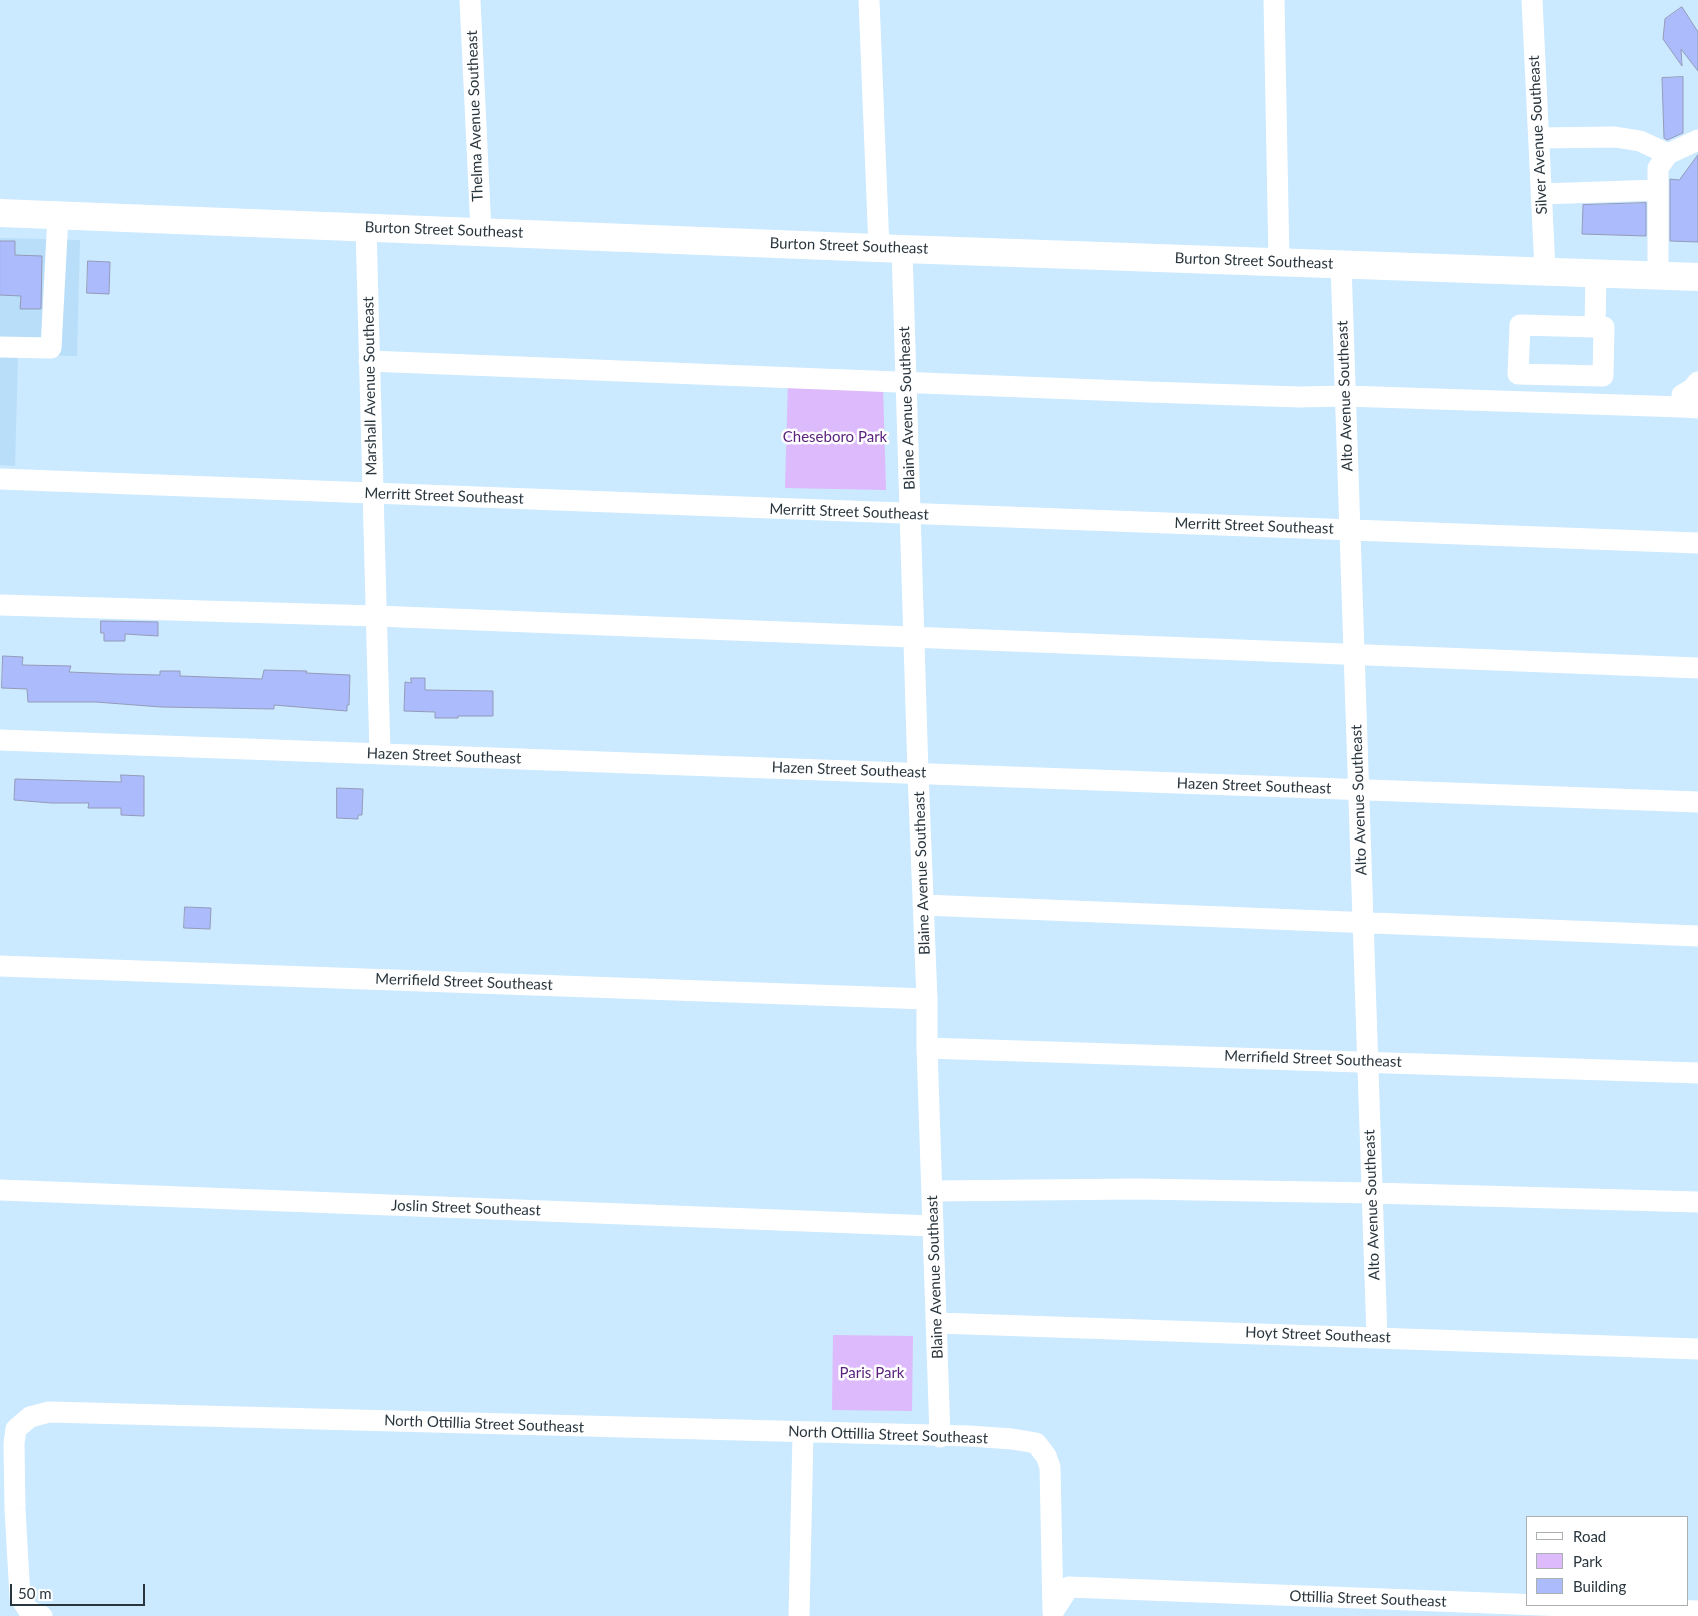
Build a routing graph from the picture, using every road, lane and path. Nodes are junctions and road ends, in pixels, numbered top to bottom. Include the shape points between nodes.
1 (470, 0) edge
2 (869, 0) edge
3 (1274, 0) edge
4 (1532, 0) edge
5 (1539, 138) junction
6 (1698, 140) edge
7 (1668, 154) junction
8 (1658, 190) junction
9 (1541, 194) junction
10 (0, 214) edge
11 (58, 216) junction
12 (366, 227) junction
13 (481, 231) junction
14 (890, 248) junction
15 (1279, 261) junction
16 (1341, 264) junction
17 (1545, 270) junction
18 (1596, 272) junction
19 (1658, 275) junction
20 (1698, 276) edge
21 (1595, 327) dead end
22 (0, 347) edge
23 (369, 361) junction
24 (906, 382) junction
25 (1698, 382) edge
26 (1345, 396) junction
27 (1690, 408) edge
28 (0, 479) edge
29 (373, 493) junction
30 (910, 514) junction
31 (1349, 529) junction
32 (1698, 543) edge
33 (0, 605) edge
34 (376, 616) junction
35 (914, 638) junction
36 (1354, 655) junction
37 (1698, 668) edge
38 (0, 740) edge
39 (380, 754) junction
40 (918, 772) junction
41 (1359, 790) junction
42 (1698, 802) edge
43 (923, 905) junction
44 (1363, 922) junction
45 (1698, 936) edge
46 (0, 966) edge
47 (927, 999) junction
48 (927, 1048) junction
49 (1367, 1061) junction
50 (1698, 1073) edge
51 (0, 1190) edge
52 (932, 1191) junction
53 (1372, 1193) junction
54 (1698, 1202) edge
55 (933, 1226) junction
56 (937, 1323) junction
57 (1377, 1337) junction
58 (1698, 1348) edge
59 (803, 1433) junction
60 (940, 1437) junction
61 (7, 1509) edge
62 (1526, 1604) edge
63 (1567, 1606) edge
64 (1698, 1611) edge
65 (1051, 1614) edge
66 (42, 1616) edge
67 (800, 1616) edge

1 - 13 street, Thelma Avenue Southeast
2 - 14 street, Blaine Avenue Southeast
3 - 15 street
4 - 5 street, Silver Avenue Southeast
5 - 7 street via 1614,137 1640,141
5 - 9 street, Silver Avenue Southeast
6 - 7 street
7 - 8 street via 1658,168
8 - 9 street
8 - 19 street
9 - 17 street, Silver Avenue Southeast
10 - 11 main road, Burton Street Southeast
11 - 12 main road, Burton Street Southeast
11 - 22 street via 51,348
12 - 13 main road, Burton Street Southeast
12 - 23 street, Marshall Avenue Southeast
13 - 14 main road, Burton Street Southeast
14 - 15 main road, Burton Street Southeast
14 - 24 street, Blaine Avenue Southeast
15 - 16 main road, Burton Street Southeast
16 - 17 main road, Burton Street Southeast
16 - 26 street, Alto Avenue Southeast
17 - 18 main road, Burton Street Southeast
18 - 19 main road, Burton Street Southeast
18 - 21 street
19 - 20 main road, Burton Street Southeast
23 - 24 street
23 - 29 street, Marshall Avenue Southeast
24 - 26 street
24 - 30 street, Blaine Avenue Southeast
25 - 27 street via 1682,395
26 - 27 street
26 - 31 street, Alto Avenue Southeast
28 - 29 street, Merritt Street Southeast
29 - 30 street, Merritt Street Southeast
29 - 34 street, Marshall Avenue Southeast
30 - 31 street, Merritt Street Southeast
30 - 35 street, Blaine Avenue Southeast
31 - 32 street, Merritt Street Southeast
31 - 36 street, Alto Avenue Southeast
33 - 34 street
34 - 35 street
34 - 39 street, Marshall Avenue Southeast
35 - 36 street
35 - 40 street, Blaine Avenue Southeast
36 - 37 street
36 - 41 street, Alto Avenue Southeast
38 - 39 street, Hazen Street Southeast
39 - 40 street, Hazen Street Southeast
40 - 41 street, Hazen Street Southeast
40 - 43 street, Blaine Avenue Southeast
41 - 42 street, Hazen Street Southeast
41 - 44 street, Alto Avenue Southeast
43 - 44 street
43 - 47 street, Blaine Avenue Southeast
44 - 45 street
44 - 49 street, Alto Avenue Southeast
46 - 47 street, Merrifield Street Southeast
47 - 48 street, Blaine Avenue Southeast
48 - 49 street, Merrifield Street Southeast
48 - 52 street, Blaine Avenue Southeast
49 - 50 street, Merrifield Street Southeast
49 - 53 street, Alto Avenue Southeast
51 - 55 street, Joslin Street Southeast
52 - 53 street via 1138,1189
52 - 55 street, Blaine Avenue Southeast
53 - 54 street
53 - 57 street, Alto Avenue Southeast
55 - 56 street, Blaine Avenue Southeast
56 - 57 street, Hoyt Street Southeast
56 - 60 street, Blaine Avenue Southeast
57 - 58 street, Hoyt Street Southeast
59 - 60 street, North Ottillia Street Southeast
59 - 61 street, North Ottillia Street Southeast via 48,1412 30,1417 16,1429
59 - 67 street
60 - 65 street, North Ottillia Street Southeast via 1036,1443 1046,1456 1050,1467
61 - 66 street, North Ottillia Street Southeast via 20,1597 29,1611
62 - 65 street, Ottillia Street Southeast via 1069,1587
63 - 64 street, Ottillia Street Southeast

